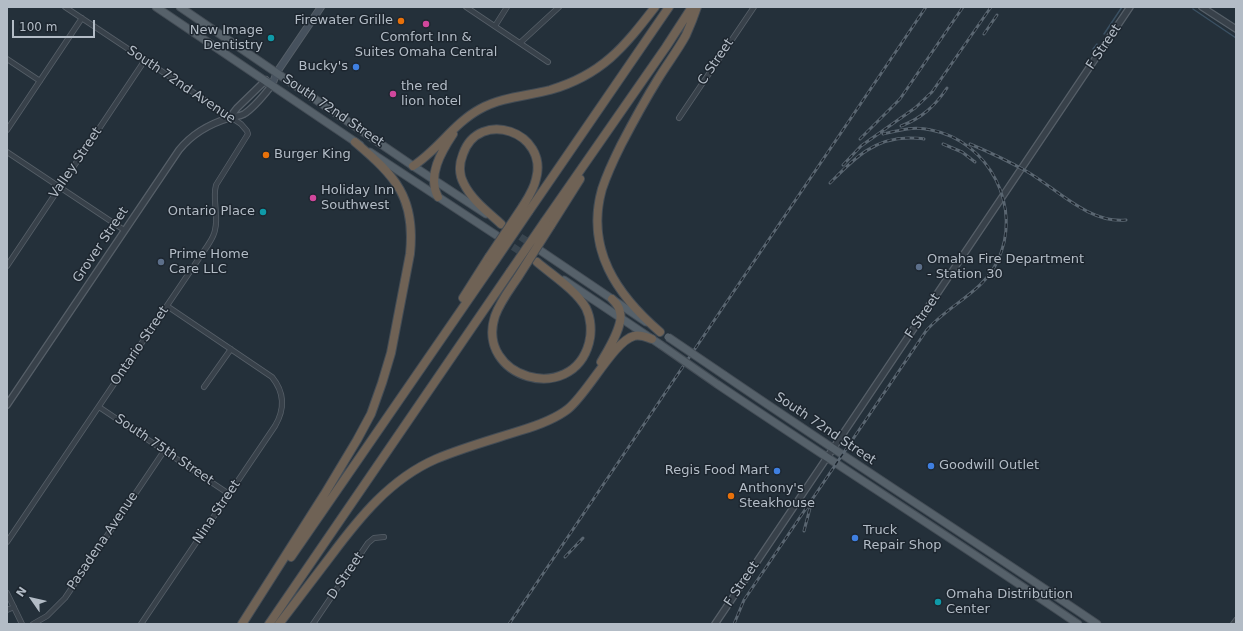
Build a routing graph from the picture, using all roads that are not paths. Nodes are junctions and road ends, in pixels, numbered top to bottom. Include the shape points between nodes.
1 (65, 7) edge
2 (156, 7) edge
3 (180, 7) edge
4 (321, 7) edge
5 (466, 7) edge
6 (507, 7) edge
7 (559, 7) edge
8 (656, 7) edge
9 (669, 7) edge
10 (692, 7) edge
11 (697, 7) edge
12 (754, 7) edge
13 (1130, 7) edge
14 (1202, 7) edge
15 (82, 18) junction
16 (495, 26) junction
17 (1236, 29) edge
18 (520, 43) junction
19 (7, 59) edge
20 (145, 60) junction
21 (548, 62) dead end
22 (277, 72) junction
23 (266, 80) junction
24 (40, 81) junction
25 (272, 85) junction
26 (230, 117) junction
27 (678, 118) dead end
28 (459, 125) junction
29 (7, 130) edge
30 (244, 141) joint
31 (355, 142) junction
32 (7, 152) edge
33 (414, 166) junction
34 (433, 179) junction
35 (60, 187) junction
36 (438, 197) junction
37 (526, 208) junction
38 (548, 223) junction
39 (502, 224) joint
40 (124, 230) junction
41 (496, 235) tunnel mouth
42 (541, 251) tunnel mouth
43 (536, 261) joint
44 (7, 266) edge
45 (612, 299) junction
46 (167, 306) junction
47 (621, 318) junction
48 (660, 332) junction
49 (652, 338) junction
50 (231, 349) junction
51 (204, 387) dead end
52 (574, 404) junction
53 (7, 405) edge
54 (99, 407) junction
55 (833, 450) junction
56 (164, 451) junction
57 (828, 458) junction
58 (229, 494) junction
59 (384, 536) dead end
60 (7, 542) edge
61 (1015, 569) junction
62 (1009, 578) junction
63 (7, 593) edge
64 (14, 607) junction
65 (7, 610) edge
66 (1236, 620) edge
67 (22, 624) edge
68 (33, 624) edge
69 (141, 624) edge
70 (244, 624) edge
71 (269, 624) edge
72 (279, 624) edge
73 (313, 624) edge
74 (715, 624) edge
75 (1078, 624) edge
76 (1097, 624) edge
77 (1233, 624) edge

1 - 15 street, South 72nd Avenue
2 - 23 main road, South 72nd Street
3 - 22 main road, South 72nd Street
4 - 22 main road, Grover Street
5 - 16 street
6 - 16 street
7 - 18 street
8 - 28 highway via 622,48 596,70 562,86 489,105 473,113
9 - 37 highway
10 - 38 highway
11 - 48 highway via 685,36 617,153 605,180 598,216 601,249 611,276 631,304
12 - 27 street, C Street
13 - 55 street, F Street
14 - 17 street
15 - 20 street, South 72nd Avenue
15 - 24 street
16 - 18 street
18 - 21 street
19 - 24 street
20 - 26 street, South 72nd Avenue
20 - 35 street, Valley Street
22 - 23 main road, Grover Street
22 - 25 main road, Grover Street
22 - 33 main road, South 72nd Street
23 - 25 main road, South 72nd Street
23 - 26 street, Grover Street
24 - 29 street
25 - 26 street, Grover Street via 244,114
25 - 31 main road, South 72nd Street
26 - 30 street, South 72nd Avenue via 247,131
26 - 40 street, Grover Street via 208,127 184,144
28 - 33 highway
28 - 34 highway via 445,146
30 - 46 street, Ontario Street via 216,185 216,224 213,236
31 - 36 main road, South 72nd Street
31 - 70 highway via 391,175 403,196 410,218 410,254 391,353 377,399 357,440
32 - 35 street
33 - 34 main road, South 72nd Street
34 - 36 highway
34 - 39 main road, South 72nd Street
35 - 40 street
35 - 44 street, Valley Street
36 - 41 main road, South 72nd Street
37 - 39 highway via 537,174 536,158 530,146 521,136 506,130 490,130 478,135 468,144 462,156 461,178 474,198
37 - 70 highway, bridge via 410,384
38 - 43 highway, bridge via 495,315 493,332 496,348 511,369 521,375 551,379 574,367 585,354 590,337 590,320 579,299
38 - 71 highway, bridge via 510,272
40 - 53 street, Grover Street
42 - 45 main road, South 72nd Street
43 - 47 main road, South 72nd Street
45 - 47 highway via 617,304
45 - 48 main road, South 72nd Street
46 - 50 street
46 - 54 street, Ontario Street
47 - 49 main road, South 72nd Street
47 - 52 highway via 604,357
48 - 55 main road, South 72nd Street, bridge
49 - 52 highway via 637,335 623,342
49 - 57 main road, South 72nd Street, bridge
50 - 51 street
50 - 58 street, Nina Street via 272,377 282,397 282,408 279,418
52 - 72 highway via 545,422 453,452 403,478 359,519
54 - 56 street, South 75th Street
54 - 60 street, Ontario Street
55 - 57 street, F Street
55 - 61 main road, South 72nd Street
56 - 58 street, South 75th Street
56 - 68 street, Pasadena Avenue via 65,598 47,616
57 - 62 main road, South 72nd Street
57 - 74 street, F Street
58 - 69 street, Nina Street
59 - 73 street, D Street via 374,538 368,543
61 - 62 main road
61 - 76 main road, South 72nd Street
62 - 75 main road, South 72nd Street
63 - 64 street
64 - 65 street
64 - 67 street
66 - 77 street

